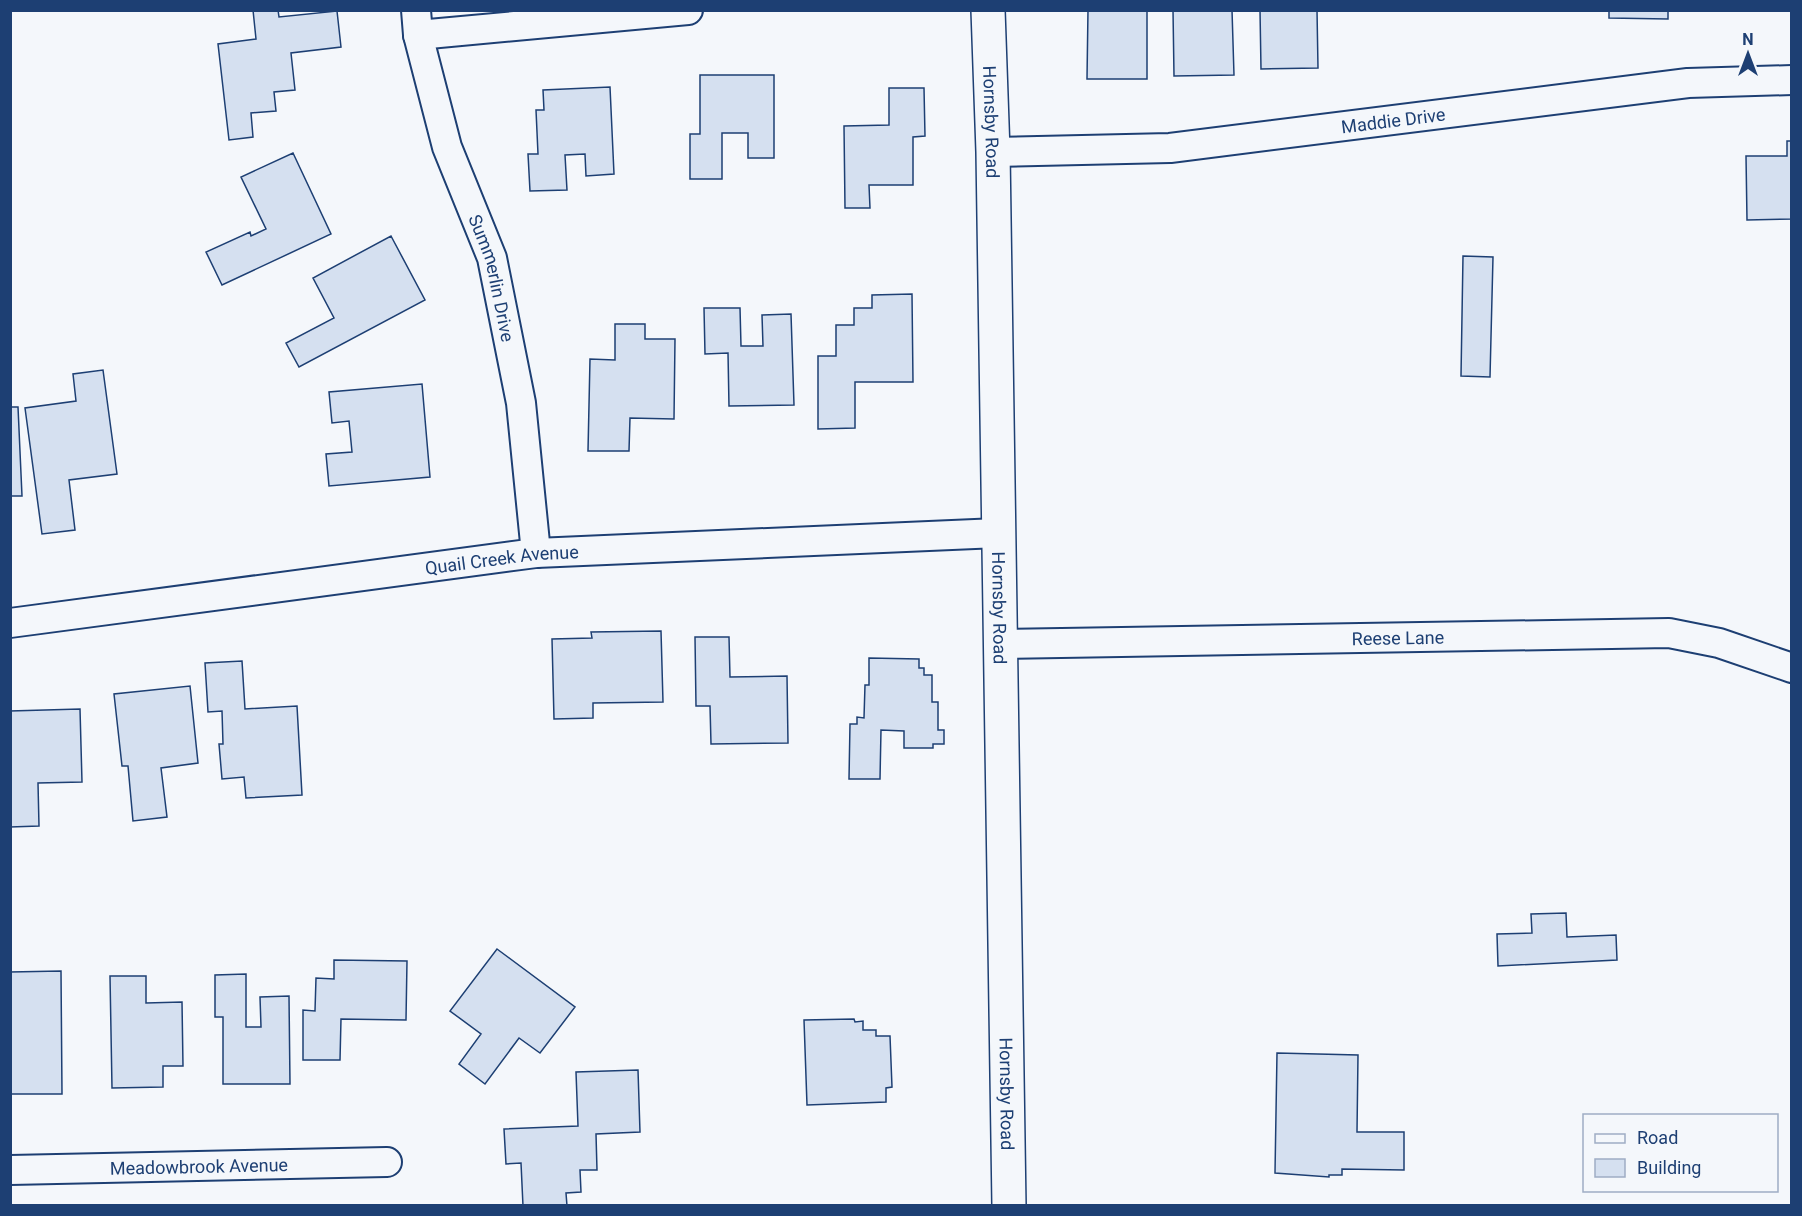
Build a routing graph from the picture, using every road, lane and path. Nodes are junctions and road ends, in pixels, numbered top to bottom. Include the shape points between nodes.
1 (688, 10) edge
2 (988, 10) edge
3 (417, 23) edge
4 (1791, 80) edge
5 (993, 152) junction
6 (998, 533) junction
7 (536, 554) junction
8 (10, 623) edge
9 (1000, 644) junction
10 (1791, 668) edge
11 (387, 1162) dead end
12 (10, 1170) edge
13 (1010, 1206) edge

1 - 3 street
2 - 5 street, Hornsby Road
3 - 7 street, Summerlin Drive via 447,147 492,258 521,403
4 - 5 street, Maddie Drive via 1688,82 1170,148
5 - 6 street, Hornsby Road
6 - 7 street, Quail Creek Avenue
6 - 9 street, Hornsby Road
7 - 8 street, Quail Creek Avenue
9 - 10 street, Reese Lane via 1669,633 1719,643
9 - 13 street, Hornsby Road
11 - 12 street, Meadowbrook Avenue

